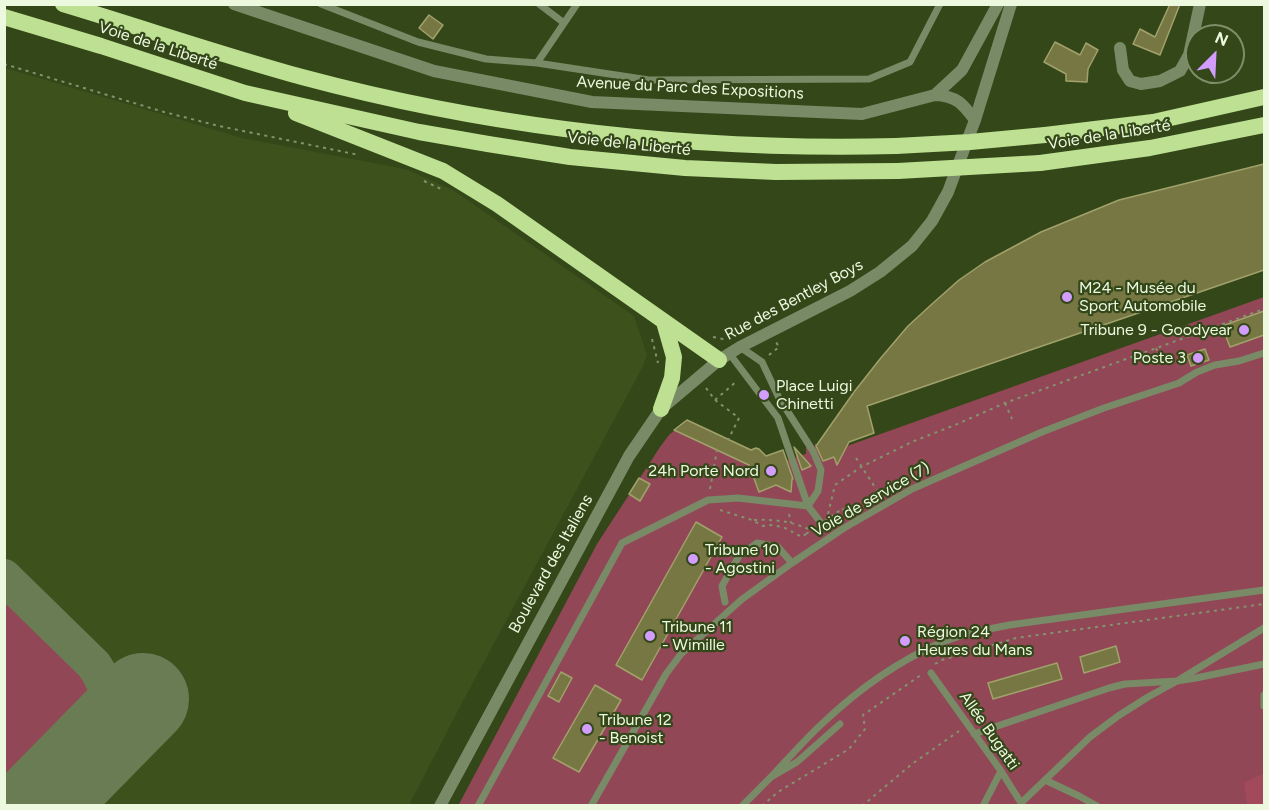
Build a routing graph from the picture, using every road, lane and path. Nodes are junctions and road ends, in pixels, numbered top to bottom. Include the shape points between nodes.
1 (63, 4) edge
2 (234, 4) edge
3 (321, 4) edge
4 (538, 4) edge
5 (577, 4) edge
6 (940, 4) edge
7 (998, 4) edge
8 (1011, 4) edge
9 (1200, 4) edge
10 (76, 7) edge
11 (4, 17) edge
12 (564, 23) junction
13 (1120, 48) dead end
14 (537, 63) junction
15 (4, 64) edge
16 (245, 93) junction
17 (935, 95) junction
18 (1264, 97) edge
19 (975, 120) junction
20 (1264, 125) edge
21 (361, 156) dead end
22 (418, 178) dead end
23 (447, 191) dead end
24 (1264, 309) edge
25 (664, 322) junction
26 (739, 331) dead end
27 (652, 338) dead end
28 (694, 343) junction
29 (1156, 348) junction
30 (1264, 352) edge
31 (729, 353) junction
32 (1162, 362) dead end
33 (673, 368) junction
34 (698, 377) junction
35 (1005, 403) junction
36 (661, 409) junction
37 (1012, 419) dead end
38 (728, 440) dead end
39 (856, 458) dead end
40 (861, 467) junction
41 (880, 496) dead end
42 (808, 506) junction
43 (851, 513) dead end
44 (831, 520) dead end
45 (825, 528) dead end
46 (818, 533) dead end
47 (792, 563) junction
48 (1264, 590) edge
49 (725, 602) dead end
50 (1264, 604) edge
51 (1264, 628) edge
52 (1264, 664) edge
53 (930, 670) junction
54 (1177, 681) junction
55 (1264, 694) edge
56 (1264, 706) edge
57 (840, 724) dead end
58 (962, 728) dead end
59 (975, 734) junction
60 (1001, 771) junction
61 (771, 777) junction
62 (1045, 780) junction
63 (1022, 804) edge
64 (440, 806) edge
65 (478, 806) edge
66 (591, 806) edge
67 (742, 806) edge
68 (762, 806) edge
69 (862, 806) edge
70 (983, 806) edge
71 (1097, 806) edge

1 - 10 highway, Voie de la Liberté
2 - 17 street, Avenue du Parc des Expositions via 434,71 592,102 862,114
3 - 14 lane via 418,42 486,59
4 - 12 lane
5 - 12 lane
6 - 14 lane via 910,62 869,79 649,80
7 - 17 street, Avenue du Parc des Expositions via 962,70
8 - 19 street, Rue des Bentley Boys
9 - 13 street via 1189,55 1180,71 1160,81 1130,81 1123,70
10 - 18 highway, Voie de la Liberté, bridge via 302,77 418,104 612,135 797,147 970,142 1153,122
11 - 16 highway, Voie de la Liberté
12 - 14 lane
15 - 21 path via 186,118
16 - 20 highway, Voie de la Liberté, bridge via 419,132 570,157 776,172 898,171 1040,163 1150,148
16 - 25 highway via 443,171 497,204
17 - 19 street via 957,100
19 - 31 street, Rue des Bentley Boys via 948,192 912,246 850,291
22 - 23 path
24 - 29 path
25 - 28 highway
25 - 33 highway via 674,357
26 - 28 path via 723,339 700,334
27 - 33 path via 660,372
28 - 31 highway
29 - 32 path
29 - 35 path
30 - 47 lane, Voie de service (7) via 1206,368 1179,383 1042,432 942,475 844,528
31 - 34 street, Boulevard des Italiens
31 - 42 lane via 778,418
31 - 42 lane via 762,362 779,398 813,451 821,470 818,491
33 - 36 highway
34 - 36 street, Boulevard des Italiens
34 - 38 path via 715,400 739,418
35 - 37 path
35 - 40 path
36 - 64 street, Boulevard des Italiens via 629,456
39 - 40 path
40 - 41 path
40 - 44 path via 835,485 828,513
42 - 45 lane
42 - 65 lane via 738,498 708,500 622,543
43 - 46 path, bridge via 842,508 806,534 802,537 783,527 752,520 780,520 791,523
47 - 49 lane via 778,547 757,543 739,556 722,586
47 - 66 lane, Voie de service (7) via 741,600 681,654
48 - 61 lane via 1009,625 940,643 903,660 871,683 825,720
50 - 53 path via 1016,638 942,660
51 - 54 lane
52 - 54 lane
53 - 59 lane, Allée Bugatti
53 - 68 path via 863,715 865,729 849,749
54 - 59 lane via 1109,688
54 - 62 lane via 1090,737
55 - 56 lane
57 - 61 lane via 797,762
58 - 69 path
59 - 60 lane, Allée Bugatti
60 - 63 lane, Allée Bugatti
60 - 70 lane
61 - 67 lane
62 - 63 lane
62 - 71 lane

